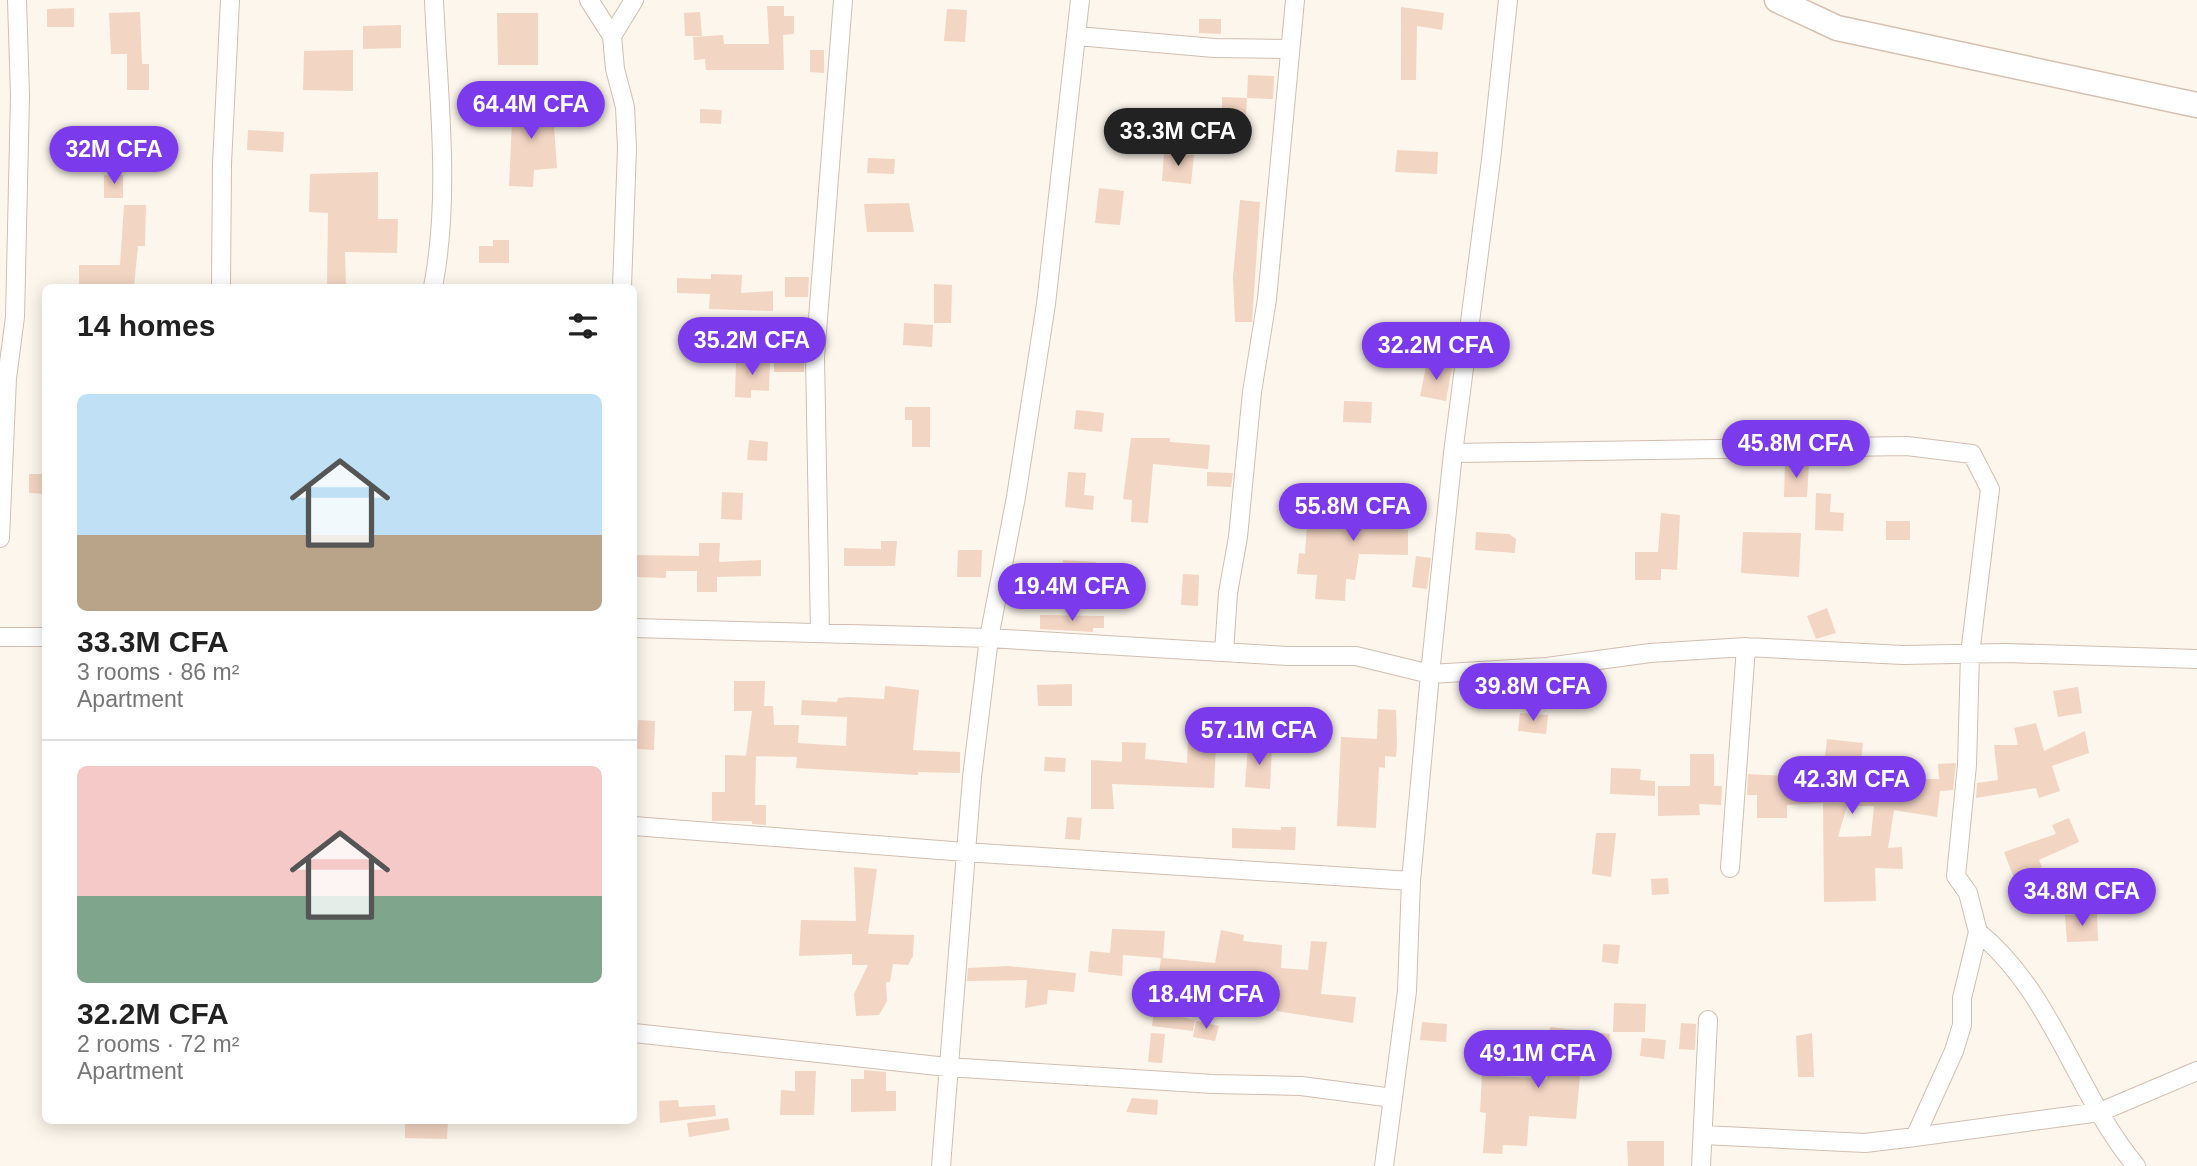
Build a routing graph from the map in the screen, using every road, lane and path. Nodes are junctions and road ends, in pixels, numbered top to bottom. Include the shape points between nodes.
1 (18, 0) edge
2 (230, 0) edge
3 (434, 0) edge
4 (589, 0) edge
5 (634, 0) edge
6 (844, 0) edge
7 (1080, 0) edge
8 (1295, 0) edge
9 (1508, 0) edge
10 (1777, 0) edge
11 (612, 36) junction
12 (1077, 36) junction
13 (1290, 49) junction
14 (2197, 105) edge
15 (221, 284) edge
16 (434, 284) edge
17 (622, 284) edge
18 (1453, 453) junction
19 (0, 538) edge
20 (637, 628) edge
21 (820, 633) junction
22 (0, 638) edge
23 (42, 638) edge
24 (989, 638) junction
25 (1746, 648) junction
26 (1224, 652) junction
27 (1970, 654) junction
28 (2197, 659) edge
29 (1430, 674) junction
30 (637, 826) edge
31 (965, 852) junction
32 (1730, 868) dead end
33 (1411, 881) junction
34 (1978, 932) junction
35 (1708, 1020) dead end
36 (637, 1033) edge
37 (947, 1067) junction
38 (2197, 1072) edge
39 (1392, 1098) junction
40 (2100, 1112) junction
41 (1703, 1135) junction
42 (1915, 1137) junction
43 (941, 1166) edge
44 (1384, 1166) edge
45 (1701, 1166) edge
46 (2136, 1166) edge

1 - 19 street via 15,317 7,378
2 - 15 street
3 - 16 street via 441,175
4 - 11 street
5 - 11 street
6 - 21 street via 815,357
7 - 12 street
8 - 13 street
9 - 18 street
10 - 14 street via 1837,28
11 - 17 street via 627,148
12 - 13 street via 1214,48
12 - 24 street via 1044,317
13 - 26 street via 1267,299 1252,392
18 - 27 street via 1907,446 1972,454 1990,489
18 - 29 street
20 - 21 street
21 - 24 street
22 - 23 street
24 - 26 street
24 - 31 street
25 - 27 street
25 - 29 street
25 - 32 street
26 - 29 street via 1356,656
27 - 28 street
27 - 34 street via 1967,765 1956,876 1968,893
29 - 33 street
30 - 31 street
31 - 33 street
31 - 37 street
33 - 39 street via 1407,991
34 - 40 street via 2005,954 2034,996
34 - 42 street via 1962,998 1962,1025
35 - 41 street
36 - 37 street
37 - 39 street via 1301,1086
37 - 43 street
38 - 40 street
39 - 44 street
40 - 42 street
40 - 46 street via 2111,1136
41 - 42 street via 1865,1143
41 - 45 street

